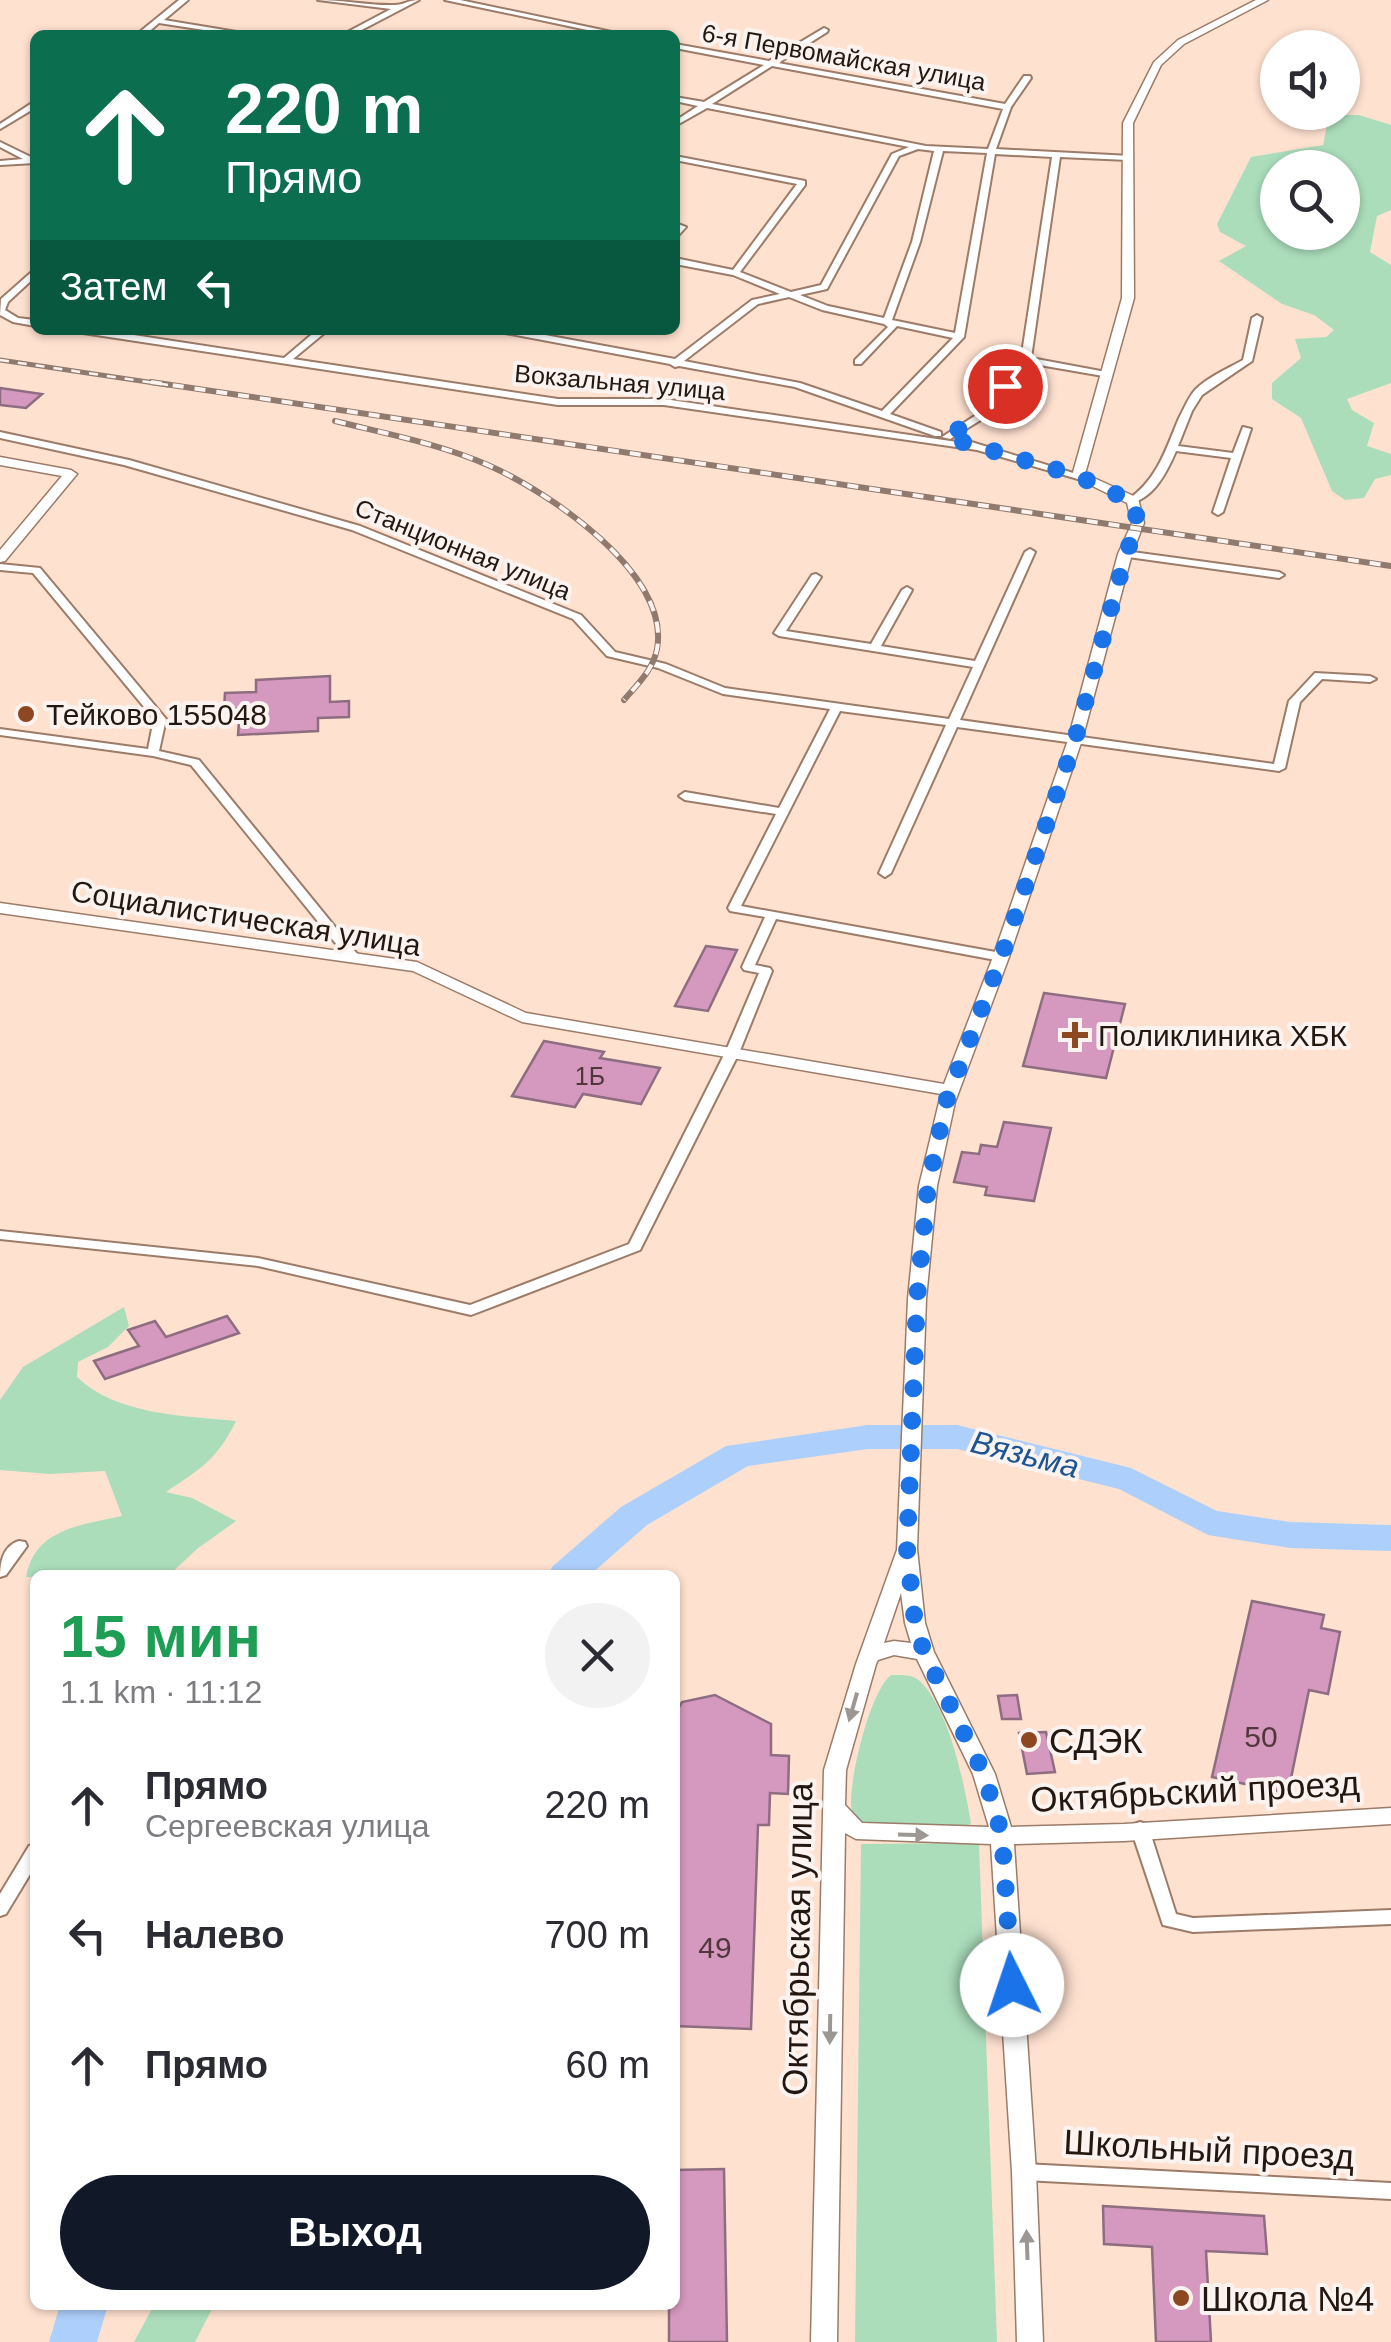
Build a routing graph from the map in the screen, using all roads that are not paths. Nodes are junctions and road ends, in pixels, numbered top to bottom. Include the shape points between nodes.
1 (184, 0) edge
2 (322, 0) edge
3 (415, 0) edge
4 (449, 0) edge
5 (1263, 0) edge
6 (400, 8) junction
7 (160, 21) junction
8 (147, 30) edge
9 (218, 30) edge
10 (358, 30) edge
11 (597, 30) edge
12 (824, 30) dead end
13 (680, 47) edge
14 (768, 65) junction
15 (1027, 78) dead end
16 (680, 100) edge
17 (704, 106) junction
18 (30, 107) edge
19 (1006, 107) junction
20 (680, 121) edge
21 (0, 127) edge
22 (0, 144) edge
23 (926, 148) junction
24 (938, 148) junction
25 (992, 150) junction
26 (1056, 154) junction
27 (1128, 158) junction
28 (30, 159) edge
29 (680, 159) edge
30 (30, 160) edge
31 (0, 163) edge
32 (680, 262) edge
33 (735, 274) junction
34 (30, 277) edge
35 (792, 296) junction
36 (0, 310) edge
37 (1257, 318) dead end
38 (887, 321) junction
39 (30, 322) edge
40 (120, 335) edge
41 (318, 335) edge
42 (528, 335) edge
43 (959, 337) junction
44 (288, 358) junction
45 (1026, 360) junction
46 (858, 362) dead end
47 (674, 364) junction
48 (1106, 375) junction
49 (883, 416) junction
50 (1246, 429) dead end
51 (0, 434) edge
52 (946, 437) junction
53 (974, 446) junction
54 (1172, 448) junction
55 (1237, 456) junction
56 (0, 461) edge
57 (1078, 476) junction
58 (1133, 502) junction
59 (1218, 512) dead end
60 (1030, 552) dead end
61 (1126, 554) junction
62 (0, 558) edge
63 (0, 567) edge
64 (1279, 575) dead end
65 (816, 577) dead end
66 (907, 590) dead end
67 (875, 647) junction
68 (980, 664) junction
69 (1370, 679) dead end
70 (836, 708) junction
71 (953, 724) junction
72 (0, 732) edge
73 (1075, 740) junction
74 (153, 754) junction
75 (684, 796) dead end
76 (783, 812) junction
77 (884, 874) dead end
78 (0, 908) edge
79 (772, 915) junction
80 (354, 958) junction
81 (1001, 958) junction
82 (732, 1053) junction
83 (949, 1090) junction
84 (0, 1235) edge
85 (19, 1546) dead end
86 (907, 1549) junction
87 (0, 1571) edge
88 (924, 1652) junction
89 (869, 1655) junction
90 (834, 1807) junction
91 (1391, 1816) edge
92 (1140, 1829) junction
93 (1002, 1835) junction
94 (30, 1859) edge
95 (0, 1909) edge
96 (1391, 1917) edge
97 (1024, 2172) junction
98 (1391, 2191) edge
99 (824, 2342) edge
100 (1030, 2342) edge

1 - 7 street
2 - 6 street
3 - 6 street
4 - 11 street
5 - 27 street via 1180,42 1157,64 1128,123
6 - 10 street
7 - 8 street
7 - 9 street
12 - 14 street
13 - 14 street, 6-я Первомайская улица
14 - 17 street
14 - 19 street, 6-я Первомайская улица
15 - 19 street
16 - 17 street
17 - 20 street
17 - 23 street
18 - 21 street
19 - 25 street
22 - 28 street
23 - 24 street
23 - 35 street via 896,154 824,287
24 - 25 street
24 - 38 street via 916,242
25 - 26 street
25 - 43 street
26 - 27 street
26 - 45 street
27 - 48 street via 1128,298
29 - 33 street via 802,183
30 - 31 street
32 - 33 street
33 - 35 street
34 - 36 street
35 - 38 street
35 - 47 street via 755,302
36 - 39 street
37 - 54 street via 1246,361 1196,394
38 - 43 street
38 - 46 street via 894,327
40 - 44 street, Вокзальная улица
41 - 44 street
42 - 47 street
43 - 49 street
44 - 53 street, Вокзальная улица via 558,402 664,402
45 - 48 street
45 - 52 street via 984,414
47 - 49 street via 797,385
48 - 57 street
49 - 52 street
50 - 55 street
51 - 70 street, Станционная улица via 126,462 356,528 577,618 610,654 662,666 723,692
52 - 53 street
53 - 57 street
54 - 55 street
54 - 58 street via 1161,473
55 - 59 street
56 - 62 street via 70,476
57 - 58 street
58 - 61 street, Октябрьская улица via 1138,523
60 - 68 street
61 - 64 street
61 - 73 street, Октябрьская улица
63 - 74 street via 36,570 109,655 160,719
65 - 67 street via 779,633
66 - 67 street
67 - 68 street
68 - 71 street
69 - 73 street, Станционная улица via 1318,675 1295,701 1280,768
70 - 71 street, Станционная улица
70 - 76 street
71 - 73 street, Станционная улица
71 - 77 street
72 - 74 street
73 - 81 street, Октябрьская улица
74 - 80 street via 195,762
75 - 76 street
76 - 79 street via 734,908
78 - 80 street, Социалистическая улица
79 - 81 street
79 - 82 street via 748,967 766,971
80 - 82 street, Социалистическая улица via 416,967 522,1017
81 - 83 street, Октябрьская улица
82 - 83 street, Социалистическая улица
82 - 84 street via 635,1247 471,1310 258,1262
83 - 86 street, Октябрьская улица via 928,1186 917,1299
85 - 87 street
86 - 88 street, Октябрьская улица
86 - 89 street, Октябрьская улица
88 - 89 street via 894,1648
88 - 93 street, Октябрьская улица via 984,1774
89 -> 90 street, Октябрьская улица via 835,1770
90 -> 93 street, Октябрьский проезд via 856,1831
90 -> 99 street, Октябрьская улица
91 - 92 street, Октябрьский проезд
92 - 93 street, Октябрьский проезд
92 - 96 street via 1169,1920 1193,1925
93 - 97 street, Октябрьская улица
94 - 95 street
97 - 98 street, Школьный проезд
100 -> 97 street, Октябрьская улица

